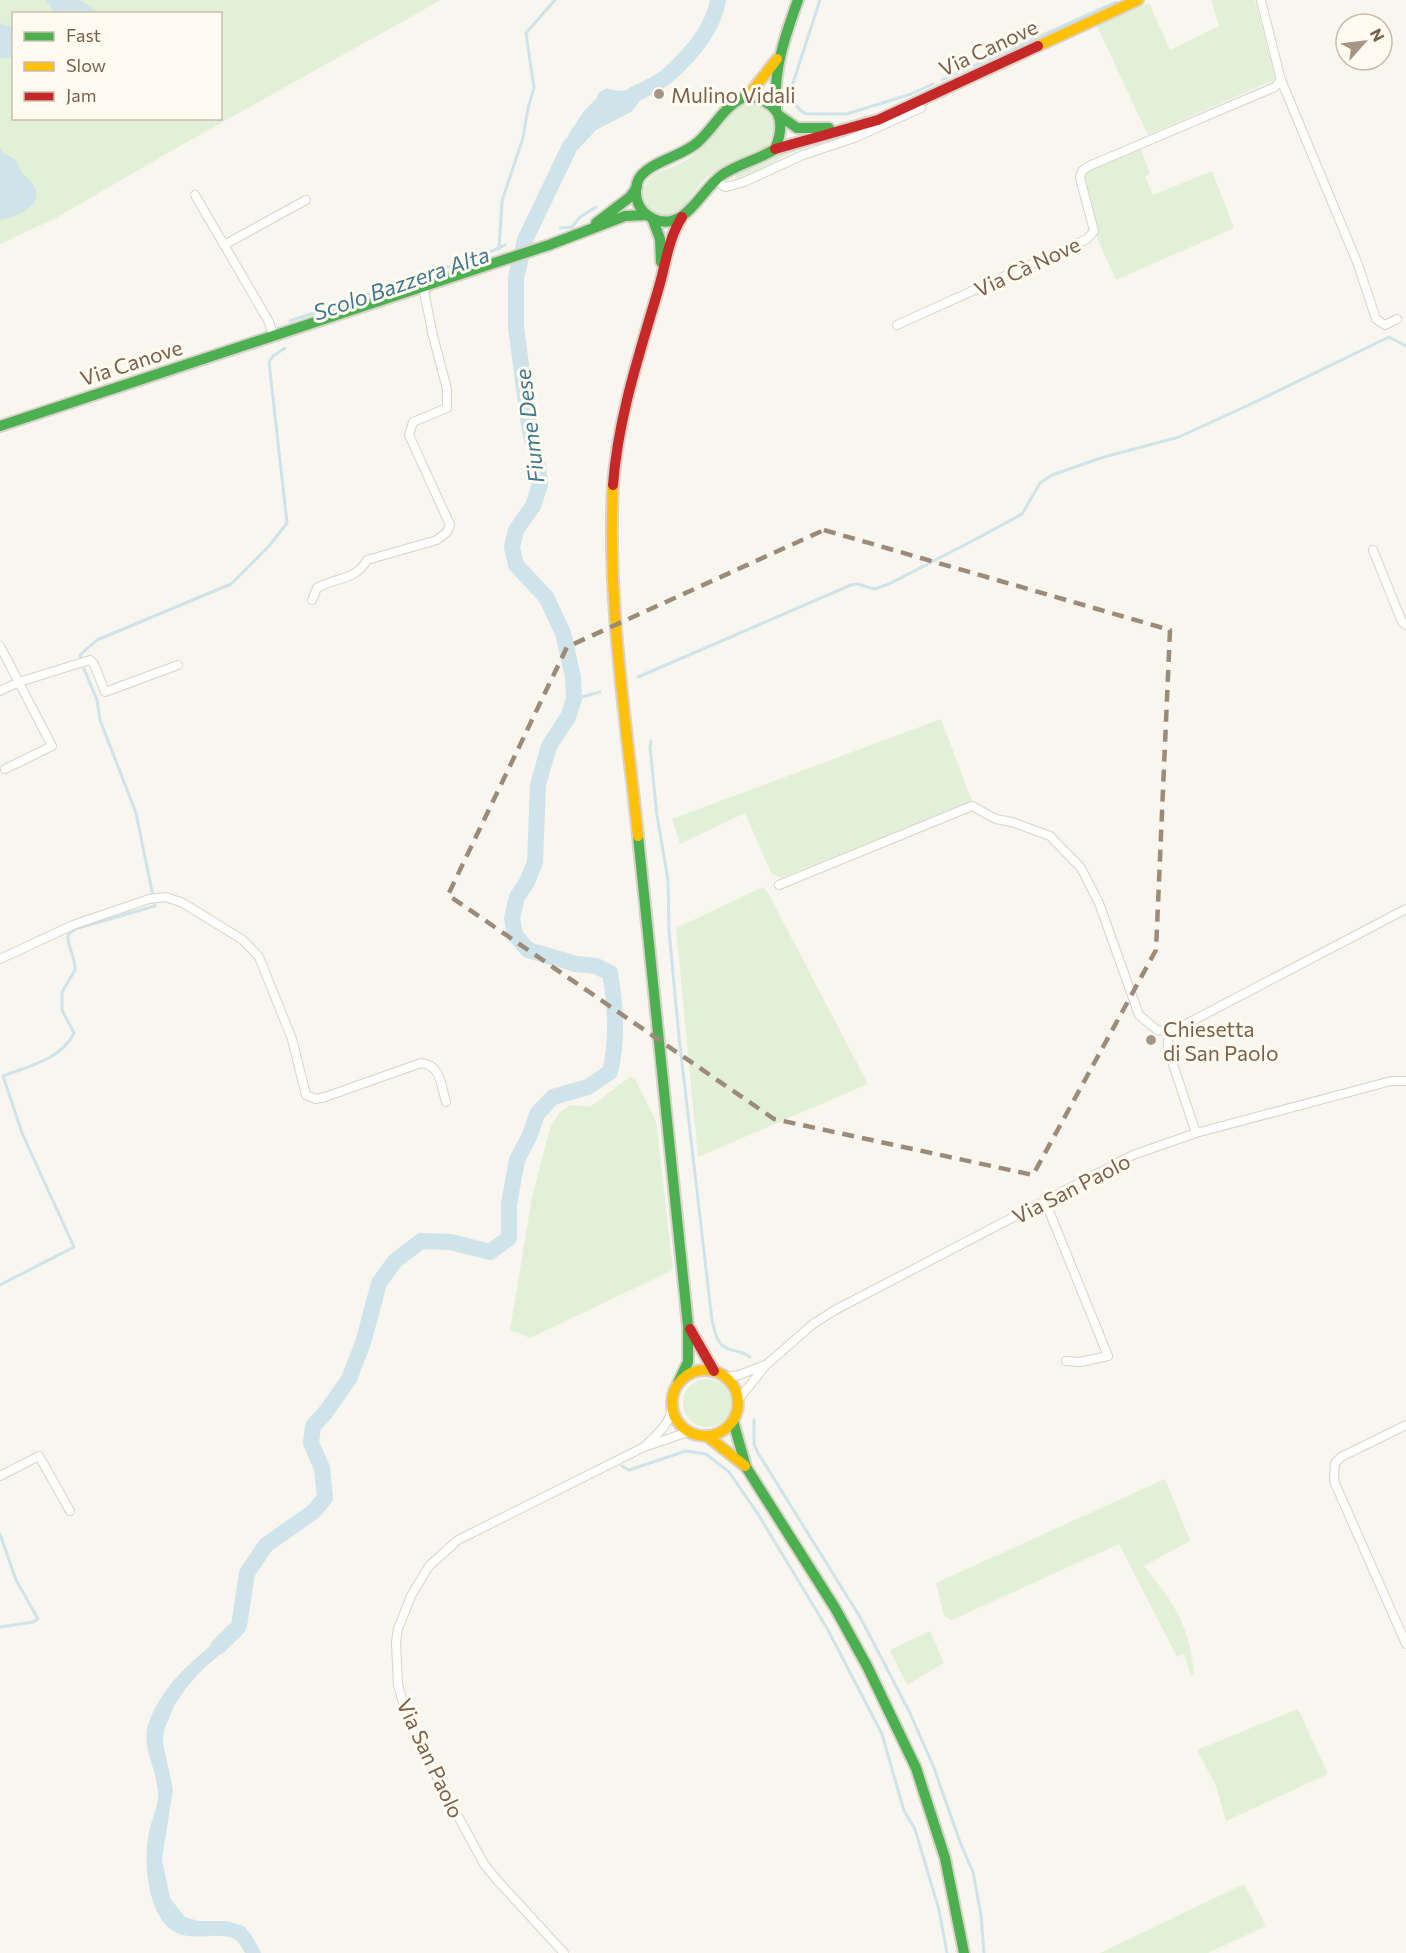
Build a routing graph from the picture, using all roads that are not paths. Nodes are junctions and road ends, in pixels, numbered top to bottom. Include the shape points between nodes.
1 (798, 0) edge
2 (1138, 0) edge
3 (1261, 0) edge
4 (779, 56) junction
5 (1281, 80) junction
6 (748, 96) junction
7 (921, 108) dead end
8 (778, 113) junction
9 (854, 128) junction
10 (775, 149) junction
11 (718, 178) junction
12 (637, 187) junction
13 (195, 195) dead end
14 (306, 200) dead end
15 (682, 217) junction
16 (650, 218) junction
17 (582, 234) junction
18 (224, 245) junction
19 (423, 286) junction
20 (659, 290) junction
21 (1396, 319) dead end
22 (897, 325) dead end
23 (273, 335) junction
24 (0, 426) edge
25 (1373, 550) dead end
26 (312, 600) dead end
27 (1406, 626) edge
28 (0, 646) edge
29 (178, 665) dead end
30 (19, 682) junction
31 (0, 691) edge
32 (5, 769) dead end
33 (779, 885) dead end
34 (1406, 909) edge
35 (0, 959) edge
36 (1171, 1032) junction
37 (1406, 1081) edge
38 (446, 1102) dead end
39 (1196, 1133) junction
40 (1045, 1201) junction
41 (688, 1326) junction
42 (1066, 1361) dead end
43 (766, 1365) junction
44 (714, 1371) junction
45 (726, 1377) junction
46 (678, 1383) junction
47 (738, 1400) junction
48 (672, 1407) junction
49 (733, 1421) junction
50 (1406, 1425) edge
51 (688, 1432) junction
52 (708, 1436) junction
53 (644, 1447) junction
54 (746, 1467) junction
55 (0, 1476) edge
56 (70, 1511) dead end
57 (1406, 1644) edge
58 (564, 1953) edge
59 (964, 1953) edge

1 - 4 main road
2 - 9 main road, Via Canove
3 - 5 street
4 - 6 main road, Via Canove
4 - 8 main road
5 - 21 street via 1357,262 1376,319 1385,325
5 - 22 street, Via Cà Nove via 1275,87 1089,166 1080,178 1094,231 1087,239
6 - 8 main road, Via Canove via 763,99
6 - 12 main road, Via Canove via 730,104 695,146 648,169
7 - 11 street via 854,138 803,154 744,182 726,187
8 - 9 main road, Via Canove via 787,124 802,130
8 - 10 main road via 781,133
9 - 10 main road, Via Canove
10 - 11 main road, Via Canove
11 - 15 main road, Via Canove
12 - 16 main road via 638,205
12 - 17 main road, Via Canove via 630,197
13 - 18 street
14 - 18 street
15 - 16 main road, Via Canove via 668,222
15 - 20 main road, Via Canove via 676,226
16 - 17 main road, Via Canove via 625,216
16 - 20 main road via 660,239
17 - 19 main road, Via Canove
18 - 23 street
19 - 23 main road, Via Canove
19 - 26 street via 447,389 447,408 413,422 409,435 450,525 437,540 367,560 352,577 328,581 316,588
20 - 41 main road via 638,351 620,433 612,562
23 - 24 main road, Via Canove
25 - 27 street
28 - 30 street
29 - 30 street via 105,693 90,660
30 - 31 street
30 - 32 street via 52,746
33 - 36 street via 972,806 996,819 1050,836 1081,868 1099,903 1139,1015 1157,1030
34 - 36 street
35 - 38 street via 73,925 149,899 174,898 243,939 259,957 292,1039 306,1095 326,1097 421,1063 436,1070
36 - 39 street via 1168,1049
37 - 39 street, Via San Paolo via 1391,1081
39 - 40 street, Via San Paolo via 1133,1155
40 - 42 street via 1108,1356
40 - 43 street, Via San Paolo via 836,1310 813,1324
41 - 44 main road
41 - 46 main road via 687,1369
43 - 45 street, Via San Paolo
43 - 47 street, Via San Paolo
44 - 45 main road
44 - 46 main road via 694,1371
45 - 47 main road
46 - 48 main road
47 - 49 main road
48 - 51 main road
48 - 53 street, Via San Paolo via 670,1420
49 - 52 main road via 726,1429
49 - 54 main road
50 - 57 street via 1341,1457 1335,1463 1334,1481
51 - 52 main road
51 - 53 street, Via San Paolo
52 - 54 main road
53 - 58 street, Via San Paolo via 458,1540 429,1566 398,1629 398,1685 408,1719 441,1785 484,1863
54 - 59 main road via 835,1608 916,1768 945,1858
55 - 56 street via 39,1456

